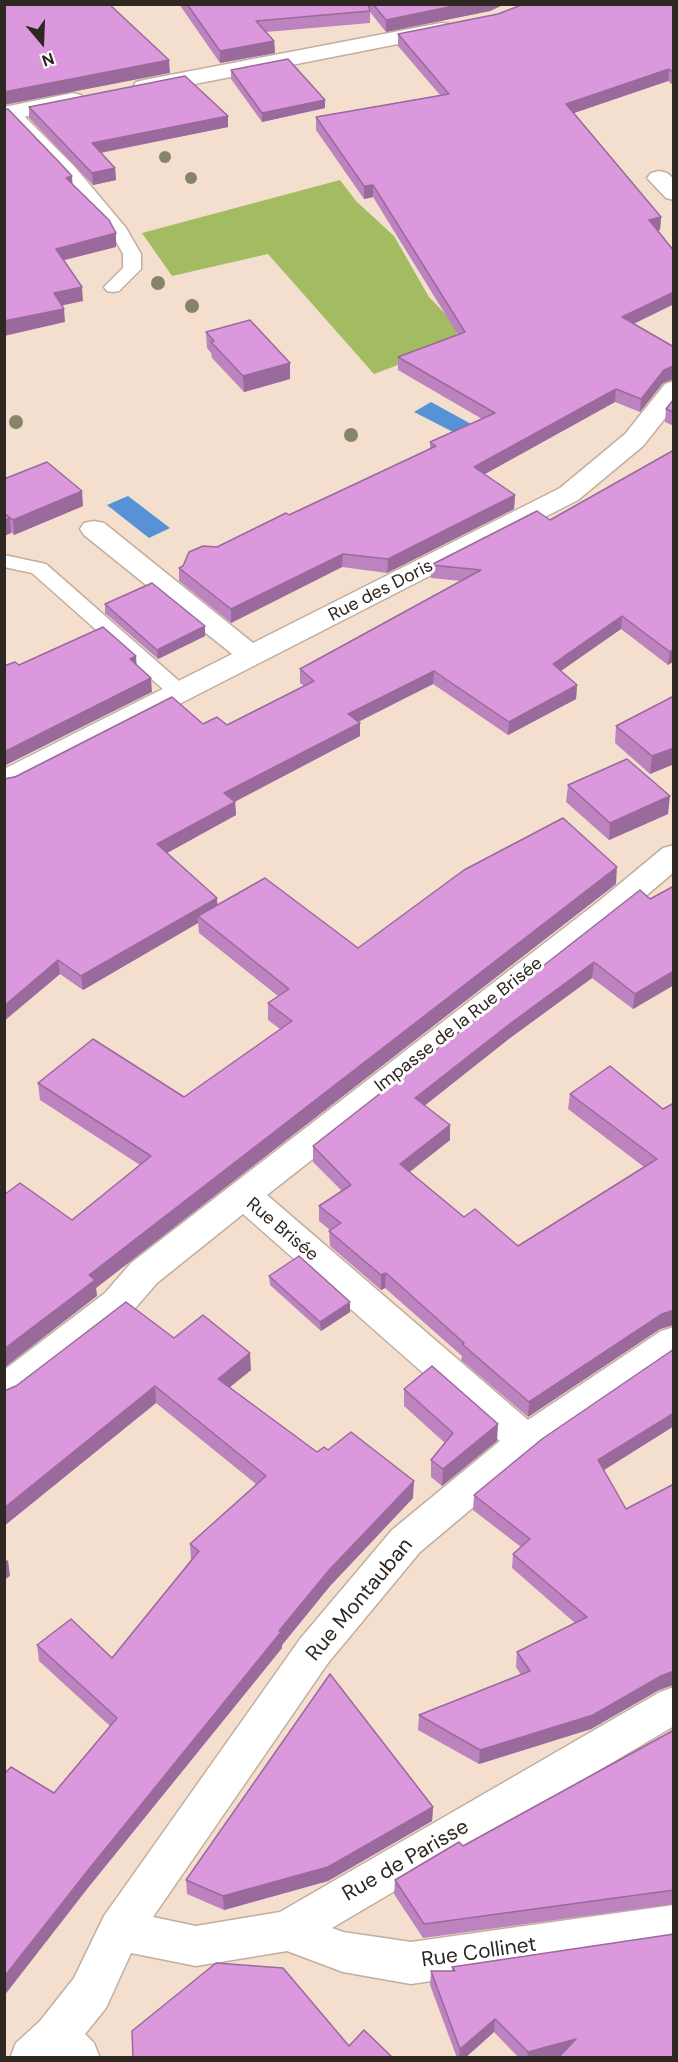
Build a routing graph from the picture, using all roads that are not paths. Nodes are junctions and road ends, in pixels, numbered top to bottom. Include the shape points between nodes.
1 (457, 26) edge
2 (127, 90) edge
3 (92, 97) edge
4 (8, 113) edge
5 (113, 287) dead end
6 (674, 389) edge
7 (94, 529) dead end
8 (4, 561) edge
9 (252, 656) junction
10 (180, 693) junction
11 (4, 781) edge
12 (674, 855) edge
13 (244, 1195) junction
14 (674, 1341) edge
15 (4, 1390) edge
16 (526, 1441) junction
17 (674, 1705) edge
18 (674, 1925) edge
19 (119, 1930) junction
20 (288, 1931) junction
21 (55, 2050) edge

1 - 2 street
3 - 4 street
4 - 5 lane via 68,170 117,228 132,254 132,269
6 - 9 street, Rue des Doris via 634,440 569,494
7 - 9 street
8 - 10 lane via 39,568
9 - 10 street, Rue des Doris
10 - 11 street, Rue des Doris
12 - 13 street, Impasse de la Rue Brisée
13 - 15 street, Rue Brisée via 144,1273 118,1302
13 - 16 street, Rue Brisée
14 - 16 street, Rue Montauban
16 - 19 street, Rue Montauban via 406,1541 315,1651
17 - 20 street, Rue de Parisse
18 - 20 street, Rue Collinet via 411,1963 343,1952
19 - 20 street, Rue de Parisse via 196,1946
19 - 21 street, Rue Montauban via 90,1993

